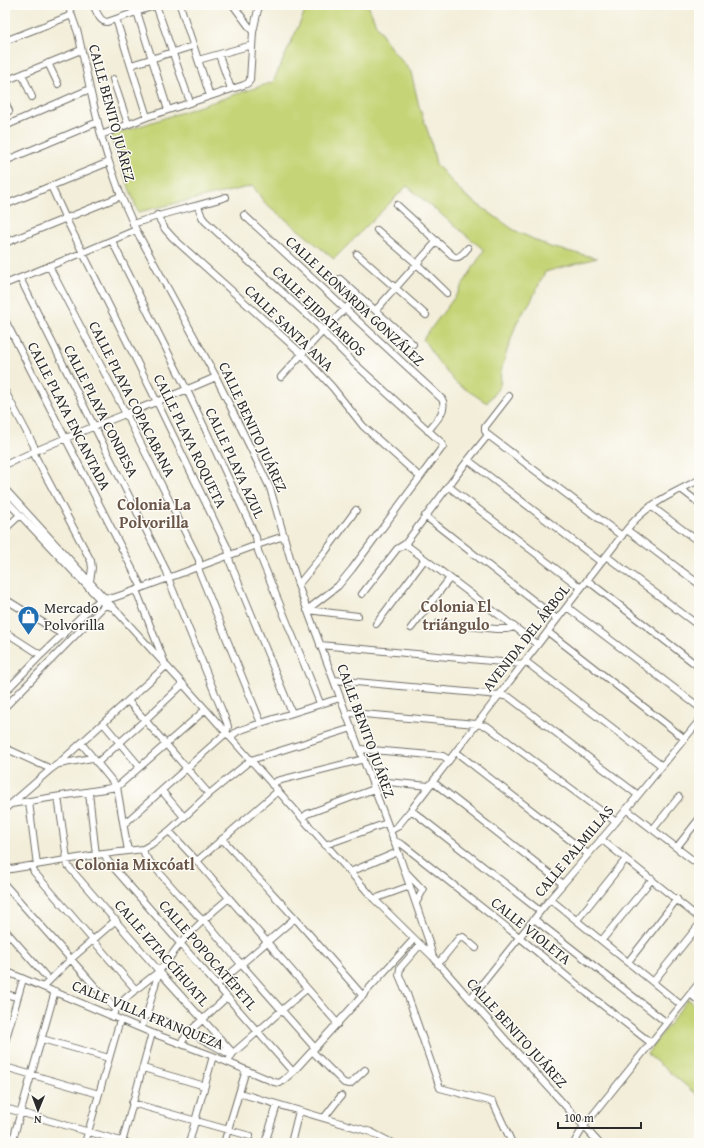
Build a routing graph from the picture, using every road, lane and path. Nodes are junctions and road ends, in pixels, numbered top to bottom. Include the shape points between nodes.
1 (68, 5) edge
2 (93, 5) edge
3 (129, 5) edge
4 (156, 5) edge
5 (180, 5) edge
6 (233, 5) edge
7 (258, 6) edge
8 (135, 12) junction
9 (72, 15) junction
10 (116, 19) junction
11 (253, 32) junction
12 (5, 41) edge
13 (193, 46) junction
14 (252, 46) junction
15 (81, 50) junction
16 (173, 52) junction
17 (219, 55) junction
18 (152, 59) junction
19 (198, 60) junction
20 (48, 63) junction
21 (131, 65) junction
22 (22, 74) junction
23 (113, 79) dead end
24 (5, 81) edge
25 (58, 84) dead end
26 (90, 89) junction
27 (231, 89) junction
28 (210, 96) junction
29 (32, 97) dead end
30 (5, 102) edge
31 (190, 102) junction
32 (168, 110) junction
33 (9, 111) dead end
34 (147, 117) junction
35 (98, 122) junction
36 (128, 124) junction
37 (5, 126) edge
38 (101, 135) junction
39 (5, 162) edge
40 (109, 162) junction
41 (51, 186) junction
42 (121, 196) junction
43 (226, 197) dead end
44 (5, 205) edge
45 (397, 205) dead end
46 (198, 206) junction
47 (157, 215) junction
48 (244, 215) dead end
49 (66, 219) junction
50 (135, 227) junction
51 (377, 230) dead end
52 (112, 240) junction
53 (436, 241) junction
54 (5, 244) edge
55 (468, 248) dead end
56 (82, 253) junction
57 (358, 254) dead end
58 (417, 264) junction
59 (49, 266) junction
60 (20, 278) junction
61 (340, 279) dead end
62 (5, 284) edge
63 (396, 288) junction
64 (447, 293) dead end
65 (358, 296) junction
66 (345, 309) junction
67 (376, 310) junction
68 (426, 315) dead end
69 (5, 320) edge
70 (323, 331) junction
71 (413, 344) dead end
72 (302, 354) junction
73 (216, 377) junction
74 (281, 377) dead end
75 (187, 390) junction
76 (5, 391) edge
77 (509, 396) dead end
78 (156, 402) junction
79 (126, 414) junction
80 (94, 427) junction
81 (428, 431) junction
82 (488, 436) junction
83 (66, 439) junction
84 (35, 452) junction
85 (468, 460) junction
86 (5, 464) edge
87 (420, 477) junction
88 (699, 480) edge
89 (448, 486) junction
90 (5, 489) edge
91 (680, 489) junction
92 (5, 499) edge
93 (699, 503) edge
94 (651, 506) junction
95 (356, 510) dead end
96 (20, 516) junction
97 (425, 516) junction
98 (30, 522) junction
99 (5, 529) edge
100 (627, 530) junction
101 (284, 536) junction
102 (622, 536) junction
103 (699, 542) edge
104 (405, 544) junction
105 (257, 545) junction
106 (229, 555) junction
107 (606, 556) junction
108 (65, 559) junction
109 (425, 560) junction
110 (600, 562) junction
111 (200, 566) junction
112 (169, 577) junction
113 (450, 578) junction
114 (587, 580) junction
115 (90, 581) junction
116 (699, 584) edge
117 (298, 585) junction
118 (581, 588) junction
119 (139, 589) junction
120 (362, 594) dead end
121 (5, 598) edge
122 (106, 600) junction
123 (567, 607) junction
124 (307, 610) junction
125 (358, 616) dead end
126 (557, 618) junction
127 (439, 622) dead end
128 (376, 624) dead end
129 (699, 626) edge
130 (514, 627) junction
131 (411, 628) dead end
132 (5, 632) edge
133 (548, 632) junction
134 (63, 635) junction
135 (537, 644) junction
136 (320, 645) junction
137 (40, 655) junction
138 (524, 662) junction
139 (166, 666) junction
140 (699, 667) edge
141 (334, 680) junction
142 (183, 684) junction
143 (5, 692) edge
144 (499, 694) junction
145 (340, 698) junction
146 (128, 701) junction
147 (320, 703) junction
148 (5, 707) edge
149 (699, 707) edge
150 (205, 710) junction
151 (292, 713) junction
152 (347, 714) junction
153 (145, 720) junction
154 (699, 721) edge
155 (261, 722) junction
156 (102, 724) junction
157 (476, 724) junction
158 (352, 728) junction
159 (696, 729) edge
160 (228, 735) junction
161 (685, 739) junction
162 (119, 742) junction
163 (81, 743) junction
164 (166, 744) junction
165 (5, 748) edge
166 (360, 749) junction
167 (456, 752) junction
168 (364, 759) junction
169 (251, 760) junction
170 (449, 760) junction
171 (95, 761) junction
172 (58, 764) junction
173 (662, 766) junction
174 (140, 767) junction
175 (187, 768) junction
176 (50, 769) junction
177 (372, 782) junction
178 (431, 784) junction
179 (272, 785) junction
180 (117, 787) junction
181 (374, 789) junction
182 (162, 791) junction
183 (278, 791) junction
184 (89, 793) junction
185 (209, 794) junction
186 (638, 794) junction
187 (58, 797) junction
188 (679, 797) dead end
189 (29, 802) junction
190 (8, 807) edge
191 (626, 809) junction
192 (411, 810) junction
193 (184, 817) junction
194 (302, 818) junction
195 (699, 819) edge
196 (616, 822) junction
197 (387, 823) junction
198 (124, 824) junction
199 (653, 829) junction
200 (169, 831) junction
201 (390, 831) junction
202 (222, 839) junction
203 (601, 839) junction
204 (394, 840) junction
205 (325, 845) junction
206 (677, 847) junction
207 (143, 849) junction
208 (128, 851) junction
209 (398, 852) junction
210 (5, 853) edge
211 (105, 854) junction
212 (588, 854) junction
213 (96, 855) junction
214 (626, 859) junction
215 (66, 860) junction
216 (197, 861) junction
217 (699, 865) edge
218 (35, 866) junction
219 (6, 870) edge
220 (404, 871) junction
221 (350, 872) junction
222 (652, 879) junction
223 (563, 884) junction
224 (5, 885) edge
225 (410, 886) junction
226 (229, 898) junction
227 (374, 899) junction
228 (550, 899) junction
229 (677, 899) junction
230 (416, 903) junction
231 (540, 911) junction
232 (295, 918) junction
233 (699, 918) edge
234 (534, 919) junction
235 (116, 920) junction
236 (203, 920) junction
237 (577, 920) junction
238 (699, 925) edge
239 (5, 930) edge
240 (519, 937) junction
241 (414, 939) junction
242 (94, 940) junction
243 (602, 940) junction
244 (180, 943) junction
245 (267, 943) junction
246 (420, 945) junction
247 (476, 948) dead end
248 (433, 957) junction
249 (71, 959) junction
250 (628, 962) junction
251 (241, 964) junction
252 (438, 964) junction
253 (159, 970) junction
254 (5, 971) edge
255 (23, 979) junction
256 (49, 980) junction
257 (653, 982) junction
258 (699, 983) edge
259 (217, 985) junction
260 (43, 986) junction
261 (307, 989) junction
262 (136, 990) junction
263 (55, 992) junction
264 (5, 994) edge
265 (690, 994) junction
266 (363, 996) junction
267 (17, 997) junction
268 (227, 997) junction
269 (470, 999) junction
270 (699, 1001) edge
271 (681, 1005) junction
272 (115, 1009) junction
273 (282, 1009) junction
274 (147, 1014) junction
275 (112, 1016) junction
276 (203, 1019) junction
277 (120, 1020) junction
278 (667, 1023) junction
279 (338, 1024) junction
280 (141, 1028) junction
281 (7, 1030) edge
282 (258, 1031) junction
283 (189, 1032) junction
284 (152, 1033) junction
285 (42, 1040) junction
286 (5, 1042) edge
287 (651, 1042) junction
288 (180, 1043) junction
289 (314, 1050) junction
290 (232, 1054) junction
291 (213, 1056) junction
292 (109, 1058) junction
293 (228, 1062) junction
294 (5, 1067) edge
295 (143, 1068) junction
296 (246, 1070) junction
297 (364, 1070) dead end
298 (293, 1072) junction
299 (32, 1075) junction
300 (205, 1086) junction
301 (239, 1093) junction
302 (99, 1094) junction
303 (341, 1096) dead end
304 (132, 1103) junction
305 (277, 1105) junction
306 (5, 1108) edge
307 (299, 1111) junction
308 (20, 1113) junction
309 (324, 1118) junction
310 (196, 1120) junction
311 (584, 1126) junction
312 (228, 1130) junction
313 (88, 1132) junction
314 (250, 1136) dead end
315 (124, 1142) edge
316 (12, 1143) edge
317 (85, 1143) edge
318 (189, 1143) edge
319 (224, 1143) edge
320 (265, 1143) edge
321 (292, 1143) edge
322 (392, 1143) edge
323 (512, 1143) edge
324 (574, 1143) edge
325 (599, 1143) edge

1 - 9 street, CALLE BENITO JUÁREZ
2 - 10 street via 104,22
3 - 8 street
4 - 8 street
4 - 16 street
5 - 13 street
6 - 11 street
7 - 11 street
8 - 10 street
8 - 18 street
9 - 12 street
9 - 15 street, CALLE BENITO JUÁREZ
10 - 21 street
11 - 14 street
13 - 16 street
13 - 19 street
14 - 17 street
14 - 27 street via 250,80
15 - 20 street
15 - 26 street, CALLE BENITO JUÁREZ
16 - 18 street
16 - 31 street
17 - 19 street
17 - 27 street
18 - 21 street
18 - 32 street
19 - 28 street
20 - 22 street
20 - 25 street
21 - 34 street
22 - 24 street
22 - 29 street
23 - 36 street
26 - 35 street, CALLE BENITO JUÁREZ
26 - 37 street
27 - 28 street
28 - 31 street
30 - 33 street
31 - 32 street
32 - 34 street
34 - 36 street
35 - 38 street, CALLE BENITO JUÁREZ
35 - 39 street
36 - 38 street
38 - 40 street, CALLE BENITO JUÁREZ
40 - 41 street
40 - 42 street, CALLE BENITO JUÁREZ
41 - 44 street
41 - 49 street, CALLE PLAYA ROQUETA
42 - 49 street
42 - 50 street, CALLE BENITO JUÁREZ
43 - 46 street
45 - 53 street
46 - 47 street
46 - 70 street, CALLE EJIDATARIOS via 205,221
47 - 50 street
47 - 72 street, CALLE SANTA ANA via 173,238
48 - 66 street, CALLE LEONARDA GONZÁLEZ
49 - 54 street
49 - 56 street, CALLE PLAYA ROQUETA
50 - 52 street
50 - 73 street, CALLE BENITO JUÁREZ
51 - 58 street
52 - 56 street
52 - 75 street, CALLE PLAYA AZUL
53 - 55 street via 457,258
53 - 58 street
56 - 59 street
56 - 78 street, CALLE PLAYA ROQUETA
57 - 63 street
58 - 63 street
58 - 64 street
59 - 60 street
59 - 79 street, CALLE PLAYA COPACABANA
60 - 62 street
60 - 80 street, CALLE PLAYA CONDESA
61 - 65 street
63 - 67 street
63 - 68 street
65 - 66 street
65 - 67 street
66 - 70 street
66 - 81 street, CALLE LEONARDA GONZÁLEZ via 442,399 442,413
67 - 71 street
69 - 83 street, CALLE PLAYA ENCANTADA
70 - 72 street
70 - 81 street, CALLE EJIDATARIOS
72 - 74 street
72 - 87 street, CALLE SANTA ANA via 363,426
73 - 75 street
73 - 101 street, CALLE BENITO JUÁREZ via 270,488
75 - 78 street
75 - 105 street, CALLE PLAYA AZUL
76 - 84 street
77 - 82 street via 485,427
78 - 79 street
78 - 106 street, CALLE PLAYA ROQUETA via 228,548
79 - 80 street
79 - 111 street, CALLE PLAYA COPACABANA
80 - 83 street
80 - 112 street, CALLE PLAYA CONDESA
81 - 87 street, CALLE EJIDATARIOS via 442,443 443,447
82 - 85 street
82 - 102 street
83 - 84 street
83 - 119 street, CALLE PLAYA ENCANTADA
84 - 86 street
84 - 115 street via 91,561
85 - 89 street
85 - 110 street
87 - 124 street via 338,586
88 - 91 street, AVENIDA DEL ÁRBOL
89 - 97 street
89 - 118 street
90 - 98 street
91 - 93 street
91 - 94 street, AVENIDA DEL ÁRBOL
92 - 96 street
94 - 100 street, AVENIDA DEL ÁRBOL
94 - 103 street
95 - 117 street
96 - 98 street
96 - 99 street
97 - 104 street
97 - 126 street
98 - 108 street
100 - 102 street, AVENIDA DEL ÁRBOL
100 - 116 street
101 - 105 street
101 - 117 street, CALLE BENITO JUÁREZ
102 - 107 street, AVENIDA DEL ÁRBOL
104 - 109 street
104 - 120 street via 397,549
105 - 106 street
105 - 147 street, CALLE PLAYA AZUL
106 - 111 street
106 - 151 street, CALLE PLAYA ROQUETA
107 - 110 street, AVENIDA DEL ÁRBOL
107 - 129 street
108 - 115 street
108 - 122 street
109 - 113 street
109 - 128 street
110 - 114 street, AVENIDA DEL ÁRBOL
111 - 112 street
111 - 155 street, CALLE PLAYA COPACABANA via 199,571
112 - 119 street
112 - 160 street, CALLE PLAYA CONDESA via 225,716
113 - 130 street
113 - 131 street
114 - 118 street, AVENIDA DEL ÁRBOL
114 - 140 street
115 - 122 street
117 - 124 street, CALLE BENITO JUÁREZ
118 - 123 street, AVENIDA DEL ÁRBOL
119 - 122 street
119 - 139 street, CALLE PLAYA ENCANTADA
121 - 134 street
122 - 134 street
122 - 139 street, CALLE BENITO JUÁREZ
122 - 148 street
123 - 126 street, AVENIDA DEL ÁRBOL
123 - 149 street
124 - 125 street
124 - 136 street, CALLE BENITO JUÁREZ
126 - 133 street, AVENIDA DEL ÁRBOL
127 - 130 street via 507,629
130 - 135 street
132 - 137 street
133 - 135 street, AVENIDA DEL ÁRBOL
133 - 161 street
134 - 137 street
135 - 138 street, AVENIDA DEL ÁRBOL
136 - 138 street
136 - 141 street, CALLE BENITO JUÁREZ
137 - 143 street
138 - 144 street, AVENIDA DEL ÁRBOL
138 - 173 street
139 - 142 street, CALLE BENITO JUÁREZ
139 - 146 street
141 - 144 street
141 - 145 street, CALLE BENITO JUÁREZ
142 - 150 street, CALLE BENITO JUÁREZ
142 - 153 street
144 - 157 street, AVENIDA DEL ÁRBOL
144 - 186 street via 509,697
145 - 147 street
145 - 152 street, CALLE BENITO JUÁREZ
146 - 153 street
146 - 156 street
147 - 151 street
150 - 160 street, CALLE BENITO JUÁREZ
150 - 164 street
151 - 155 street
152 - 157 street
152 - 158 street, CALLE BENITO JUÁREZ
153 - 162 street
153 - 164 street
154 - 159 street, CALLE PALMILLAS
155 - 160 street
156 - 162 street
156 - 163 street
157 - 167 street, AVENIDA DEL ÁRBOL
157 - 196 street via 487,726
158 - 166 street, CALLE BENITO JUÁREZ
158 - 169 street
159 - 161 street, CALLE PALMILLAS
160 - 169 street, CALLE BENITO JUÁREZ
160 - 175 street
161 - 173 street, CALLE PALMILLAS
162 - 171 street
162 - 174 street
163 - 171 street
163 - 172 street
164 - 174 street
164 - 175 street
165 - 176 street
166 - 168 street, CALLE BENITO JUÁREZ
166 - 170 street via 443,756
167 - 170 street, AVENIDA DEL ÁRBOL
167 - 212 street
168 - 177 street, CALLE BENITO JUÁREZ
168 - 179 street
169 - 179 street, CALLE BENITO JUÁREZ
169 - 185 street
170 - 178 street, AVENIDA DEL ÁRBOL
171 - 172 street
171 - 180 street
172 - 176 street
173 - 186 street, CALLE PALMILLAS
174 - 180 street
175 - 182 street
175 - 185 street
176 - 190 street
177 - 178 street
177 - 181 street, CALLE BENITO JUÁREZ
178 - 192 street, AVENIDA DEL ÁRBOL
178 - 223 street
179 - 183 street, CALLE BENITO JUÁREZ
180 - 184 street
180 - 198 street
181 - 194 street
181 - 197 street, CALLE BENITO JUÁREZ
182 - 193 street
182 - 198 street
183 - 194 street, CALLE BENITO JUÁREZ
183 - 202 street
184 - 187 street
184 - 213 street
185 - 193 street
186 - 191 street, CALLE PALMILLAS
187 - 189 street
187 - 215 street
188 - 199 street
189 - 190 street
189 - 218 street
191 - 196 street, CALLE PALMILLAS
191 - 199 street
192 - 201 street, AVENIDA DEL ÁRBOL via 397,827
192 - 231 street
193 - 200 street
194 - 205 street, CALLE BENITO JUÁREZ
195 - 206 street
196 - 203 street, CALLE PALMILLAS
197 - 201 street, CALLE BENITO JUÁREZ
197 - 205 street
198 - 208 street
199 - 206 street
200 - 207 street
200 - 216 street
201 - 204 street, CALLE BENITO JUÁREZ
202 - 216 street
202 - 232 street
203 - 212 street, CALLE PALMILLAS
203 - 214 street
204 - 209 street, CALLE BENITO JUÁREZ
204 - 240 street, CALLE VIOLETA
205 - 221 street, CALLE BENITO JUÁREZ
206 - 217 street
207 - 208 street
207 - 236 street via 145,856
208 - 211 street
209 - 220 street, CALLE BENITO JUÁREZ
209 - 221 street
210 - 219 street
211 - 213 street
211 - 244 street, CALLE POPOCATÉPETL via 107,860
212 - 223 street, CALLE PALMILLAS
213 - 215 street
214 - 222 street
214 - 237 street
215 - 218 street
215 - 235 street, CALLE IZTACCÍHUATL via 68,866
216 - 226 street
218 - 219 street
218 - 242 street via 34,872
220 - 225 street, CALLE BENITO JUÁREZ
220 - 230 street via 423,890
221 - 227 street, CALLE BENITO JUÁREZ
222 - 229 street
222 - 243 street
223 - 228 street, CALLE PALMILLAS
224 - 249 street
225 - 227 street
225 - 230 street, CALLE BENITO JUÁREZ
226 - 236 street
226 - 245 street
227 - 241 street, CALLE BENITO JUÁREZ
228 - 231 street, CALLE PALMILLAS
228 - 237 street
229 - 233 street
229 - 250 street
230 - 248 street, CALLE BENITO JUÁREZ
231 - 234 street, CALLE PALMILLAS
232 - 245 street
232 - 266 street
234 - 240 street, CALLE PALMILLAS
234 - 278 street
235 - 242 street
235 - 253 street, CALLE IZTACCÍHUATL
236 - 244 street
236 - 251 street
237 - 243 street
238 - 257 street
239 - 256 street
240 - 269 street, CALLE PALMILLAS
240 - 287 street, CALLE VIOLETA
241 - 246 street, CALLE BENITO JUÁREZ
241 - 266 street
242 - 249 street
242 - 262 street
243 - 250 street
244 - 253 street
244 - 259 street, CALLE POPOCATÉPETL
245 - 251 street
245 - 261 street
246 - 248 street, CALLE BENITO JUÁREZ
246 - 323 street via 400,968 399,975 440,1088 493,1102
247 - 252 street via 460,937
248 - 252 street, CALLE BENITO JUÁREZ
249 - 256 street
249 - 272 street
250 - 257 street
251 - 259 street
251 - 273 street
252 - 269 street, CALLE BENITO JUÁREZ
253 - 262 street
253 - 274 street
253 - 276 street, CALLE IZTACCÍHUATL
254 - 255 street, CALLE VILLA FRANQUEZA
255 - 260 street, CALLE VILLA FRANQUEZA
255 - 267 street
256 - 260 street
257 - 271 street
258 - 265 street
259 - 268 street, CALLE POPOCATÉPETL
260 - 263 street, CALLE VILLA FRANQUEZA
261 - 273 street
261 - 279 street
262 - 272 street
263 - 275 street, CALLE VILLA FRANQUEZA
263 - 285 street
264 - 267 street
265 - 270 street
265 - 271 street
266 - 279 street
267 - 281 street
268 - 276 street
268 - 282 street, CALLE POPOCATÉPETL
269 - 311 street, CALLE BENITO JUÁREZ
271 - 278 street
272 - 275 street
273 - 282 street
273 - 289 street
274 - 280 street
274 - 283 street
275 - 277 street, CALLE VILLA FRANQUEZA
276 - 283 street
276 - 290 street, CALLE IZTACCÍHUATL
277 - 280 street, CALLE VILLA FRANQUEZA
277 - 292 street
278 - 287 street
279 - 289 street
280 - 284 street, CALLE VILLA FRANQUEZA
281 - 286 street
282 - 290 street
282 - 298 street, CALLE POPOCATÉPETL
283 - 288 street
283 - 290 street
284 - 288 street, CALLE VILLA FRANQUEZA
284 - 295 street
285 - 292 street
285 - 299 street
287 - 311 street
288 - 291 street, CALLE VILLA FRANQUEZA
289 - 297 street via 344,1083 350,1084
289 - 298 street
290 - 293 street
291 - 293 street, CALLE VILLA FRANQUEZA
291 - 300 street
292 - 302 street
293 - 296 street, CALLE VILLA FRANQUEZA
294 - 299 street
295 - 300 street
295 - 304 street
296 - 298 street, CALLE VILLA FRANQUEZA via 280,1083
296 - 301 street
299 - 302 street
299 - 308 street
300 - 310 street
301 - 305 street
301 - 312 street
302 - 313 street
303 - 309 street
304 - 310 street
304 - 315 street
305 - 307 street
305 - 320 street
306 - 308 street
307 - 309 street
307 - 321 street
308 - 313 street
308 - 316 street
309 - 322 street via 371,1132
310 - 312 street
310 - 318 street
311 - 324 street
311 - 325 street, CALLE BENITO JUÁREZ
312 - 314 street
312 - 319 street
313 - 315 street
313 - 317 street

